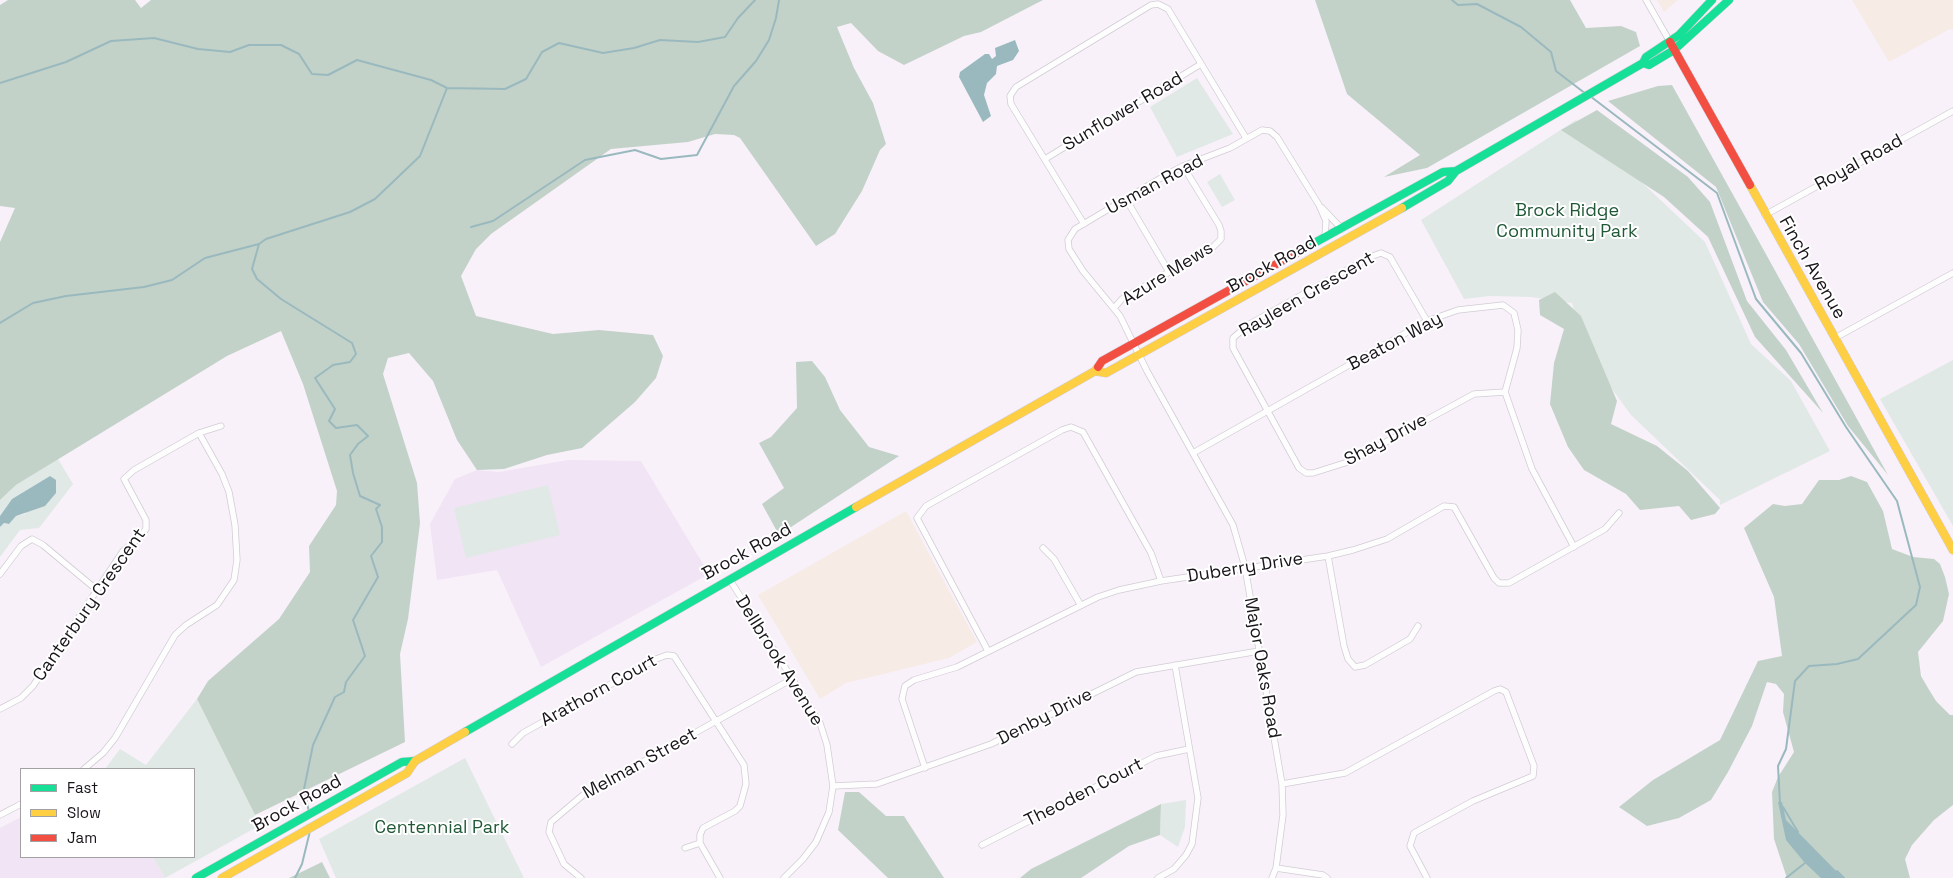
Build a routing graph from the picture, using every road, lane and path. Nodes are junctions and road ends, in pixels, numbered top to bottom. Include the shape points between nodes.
1 (1646, 0) edge
2 (1712, 0) edge
3 (1729, 0) edge
4 (1670, 42) junction
5 (1674, 50) junction
6 (1643, 63) junction
7 (1201, 64) junction
8 (1953, 111) edge
9 (1246, 138) junction
10 (1045, 159) junction
11 (1183, 166) junction
12 (1456, 171) junction
13 (1126, 199) junction
14 (1319, 205) junction
15 (1765, 215) junction
16 (1084, 224) junction
17 (1342, 229) junction
18 (1325, 238) junction
19 (1336, 246) junction
20 (1169, 272) junction
21 (1953, 273) edge
22 (1114, 308) junction
23 (1427, 321) junction
24 (1835, 338) junction
25 (1134, 344) junction
26 (1139, 355) junction
27 (1095, 371) junction
28 (1505, 392) junction
29 (1269, 411) junction
30 (221, 426) dead end
31 (200, 433) junction
32 (1193, 453) junction
33 (1619, 514) dead end
34 (1574, 547) junction
35 (1042, 548) dead end
36 (1953, 550) edge
37 (1328, 556) junction
38 (1245, 567) junction
39 (0, 574) edge
40 (730, 580) junction
41 (1162, 581) junction
42 (97, 590) junction
43 (1080, 604) junction
44 (1418, 626) dead end
45 (988, 651) junction
46 (1259, 651) junction
47 (1175, 665) junction
48 (792, 679) junction
49 (0, 709) edge
50 (716, 721) junction
51 (512, 744) dead end
52 (1189, 749) junction
53 (415, 761) junction
54 (85, 768) edge
55 (925, 768) junction
56 (1282, 784) junction
57 (833, 786) junction
58 (20, 805) edge
59 (0, 815) edge
60 (700, 843) junction
61 (982, 845) dead end
62 (685, 848) dead end
63 (1276, 868) junction
64 (196, 878) edge
65 (222, 878) edge
66 (581, 878) edge
67 (720, 878) edge
68 (784, 878) edge
69 (1158, 878) edge
70 (1272, 878) edge
71 (1327, 878) edge
72 (1427, 878) edge

1 - 4 street, Finch Avenue
2 - 4 main road, Brock Road
3 - 5 main road, Brock Road
4 - 5 main road, Finch Avenue
4 - 6 main road, Brock Road via 1646,57
5 - 6 main road, Brock Road via 1650,65
5 - 15 main road, Finch Avenue
6 - 12 main road, Brock Road
7 - 9 street
7 - 10 street, Sunflower Road
7 - 10 street via 1168,9 1155,4 1016,87 1010,96 1011,104
8 - 15 street, Royal Road
9 - 11 street, Usman Road via 1230,148
9 - 14 street, Usman Road via 1262,130 1274,133
10 - 16 street
11 - 13 street, Usman Road
11 - 20 street, Azure Mews via 1219,225 1221,239
12 - 17 main road, Brock Road via 1443,172
12 - 19 main road, Brock Road via 1448,181
13 - 16 street, Usman Road
13 - 20 street
14 - 17 street, Usman Road
14 - 18 street, Usman Road via 1326,221
15 - 24 main road, Finch Avenue
16 - 22 street, Usman Road via 1069,236 1069,250
17 - 18 main road, Brock Road
17 - 19 main road
18 - 25 main road, Brock Road
19 - 26 main road, Brock Road
20 - 22 street, Azure Mews via 1122,299
21 - 24 street
22 - 25 street, Major Oaks Road
23 - 28 street, Beaton Way via 1458,310 1503,305 1514,313 1518,330 1517,348
23 - 29 street, Beaton Way
23 - 29 street, Rayleen Crescent via 1390,257 1381,253 1248,325 1233,338 1234,348
24 - 36 main road, Finch Avenue
25 - 26 street, Major Oaks Road
25 - 27 main road, Brock Road via 1102,362
26 - 27 main road, Brock Road via 1106,373
26 - 32 street, Major Oaks Road
27 - 40 main road, Brock Road
28 - 29 street, Shay Drive via 1474,394 1350,461 1313,473 1299,468
28 - 34 street via 1532,469
29 - 32 street, Beaton Way
30 - 31 street, Canterbury Crescent
31 - 42 street, Canterbury Crescent via 134,470 124,479 146,520 146,529 123,551
31 - 54 street via 229,492 237,560 234,580 217,605 176,635 115,738 104,753
32 - 38 street, Major Oaks Road via 1233,524
33 - 34 street, Duberry Drive via 1605,529
34 - 37 street, Duberry Drive via 1509,583 1499,583 1454,508 1444,506 1387,539
35 - 43 street via 1054,559
37 - 38 street, Duberry Drive
37 - 44 street via 1344,646 1348,660 1355,667 1365,665 1410,639
38 - 41 street, Duberry Drive
38 - 46 street, Major Oaks Road
39 - 42 street via 21,546 32,539
40 - 48 street, Dellbrook Avenue
40 - 53 main road, Brock Road
41 - 43 street, Duberry Drive via 1119,590
41 - 45 street via 1152,553 1083,432 1071,426 926,506 917,518
42 - 49 street, Canterbury Crescent via 33,686 21,698
43 - 45 street, Duberry Drive
45 - 55 street, Duberry Drive via 957,667 914,680 905,686 902,699
46 - 47 street, Denby Drive
46 - 56 street, Major Oaks Road
47 - 52 street
47 - 55 street, Denby Drive via 1136,672 991,744
48 - 50 street, Melman Street
48 - 57 street, Dellbrook Avenue via 820,723
50 - 51 street, Arathorn Court via 674,656 667,655 523,733
50 - 60 street, Arathorn Court via 744,766 746,784 740,806 703,828
50 - 66 street, Melman Street via 583,795 551,822 549,832 564,864
52 - 61 street, Theoden Court via 1156,756
52 - 69 street via 1198,798 1192,844 1174,869
53 - 64 main road, Brock Road via 402,762
53 - 65 main road, Brock Road via 407,773
55 - 57 street, Denby Drive via 877,784
56 - 63 street, Major Oaks Road via 1283,815
56 - 72 street via 1344,773 1494,691 1506,692 1534,766 1533,776 1473,801 1414,834 1410,846
57 - 68 street, Dellbrook Avenue via 829,812 816,842
58 - 59 street
60 - 62 street
60 - 67 street
63 - 70 street, Major Oaks Road
63 - 71 street

